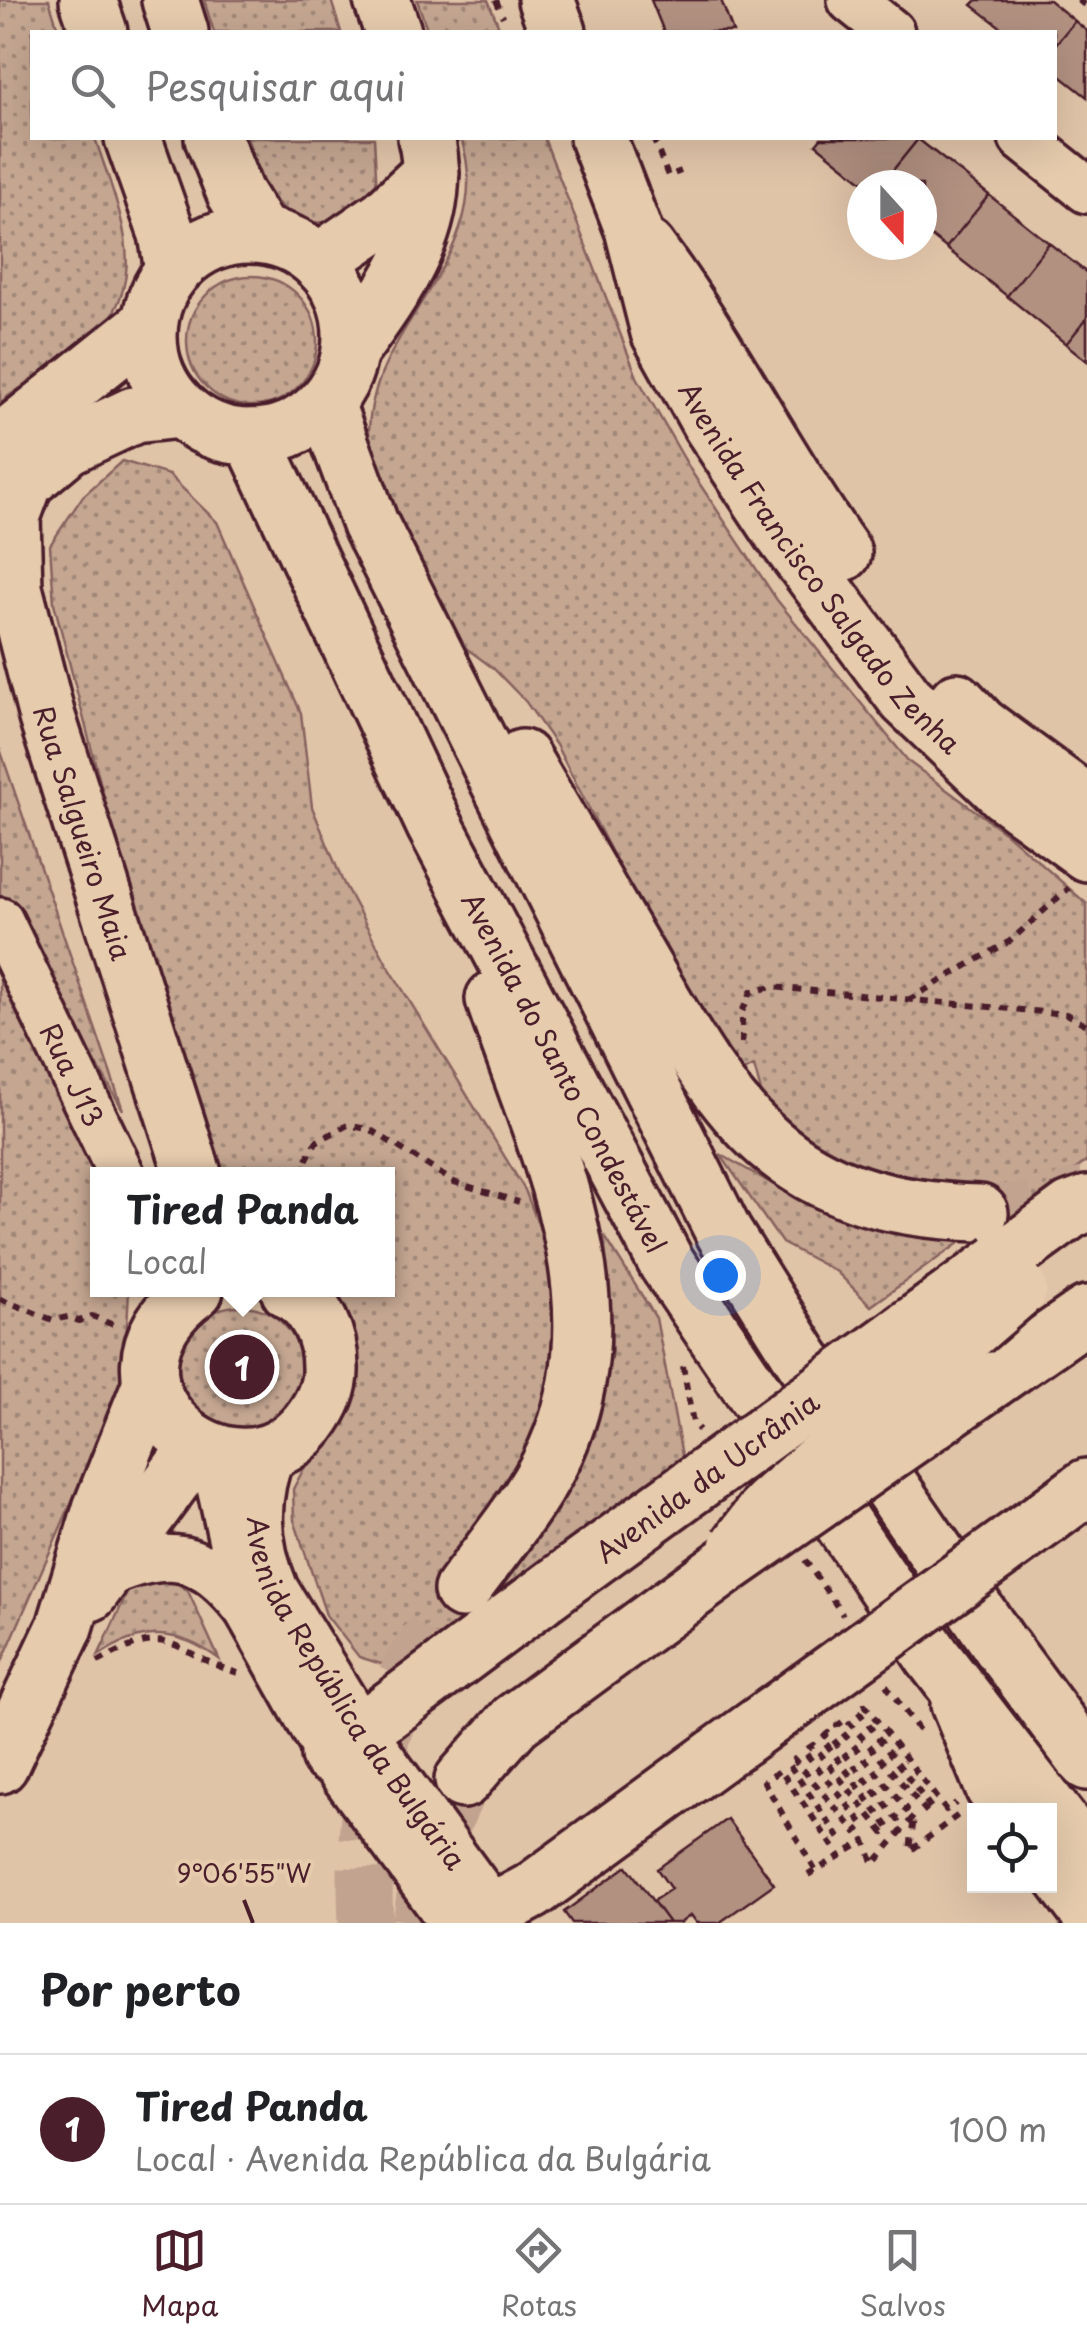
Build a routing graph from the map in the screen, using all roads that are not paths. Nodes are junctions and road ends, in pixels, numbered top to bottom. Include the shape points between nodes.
1 (88, 0) edge
2 (170, 0) edge
3 (382, 0) edge
4 (546, 0) edge
5 (851, 0) edge
6 (98, 30) edge
7 (179, 30) edge
8 (392, 30) edge
9 (557, 30) edge
10 (888, 30) edge
11 (134, 140) edge
12 (215, 140) edge
13 (599, 140) edge
14 (1024, 140) edge
15 (428, 155) edge
16 (1087, 190) edge
17 (632, 229) junction
18 (261, 235) junction
19 (320, 261) junction
20 (173, 270) junction
21 (149, 324) junction
22 (351, 350) junction
23 (326, 404) junction
24 (180, 410) junction
25 (252, 438) junction
26 (0, 443) edge
27 (414, 613) junction
28 (0, 669) edge
29 (1087, 804) edge
30 (434, 826) junction
31 (1081, 868) edge
32 (0, 921) edge
33 (118, 1167) edge
34 (151, 1167) edge
35 (191, 1167) edge
36 (1087, 1204) edge
37 (1087, 1238) edge
38 (1000, 1255) junction
39 (296, 1297) edge
40 (1087, 1314) edge
41 (167, 1323) edge
42 (205, 1449) junction
43 (272, 1450) junction
44 (1068, 1501) edge
45 (723, 1568) junction
46 (103, 1576) junction
47 (462, 1590) tunnel mouth
48 (247, 1609) junction
49 (65, 1627) junction
50 (1000, 1645) junction
51 (934, 1657) junction
52 (1087, 1719) edge
53 (346, 1743) junction
54 (1087, 1762) edge
55 (0, 1766) edge
56 (462, 1780) tunnel mouth
57 (982, 1803) edge
58 (1087, 1857) edge
59 (1057, 1878) edge
60 (1087, 1919) edge
61 (480, 1920) edge

1 - 6 main road
2 - 7 main road
3 - 8 main road
4 - 9 main road
5 - 10 street
11 - 20 main road
12 - 18 main road
13 - 17 main road, Avenida Francisco Salgado Zenha
14 - 16 street
15 - 19 main road via 384,217
15 - 22 main road via 428,210 411,258
17 - 29 main road, Avenida Francisco Salgado Zenha via 697,314 815,513 933,676 981,726
17 - 31 main road, Avenida Francisco Salgado Zenha via 658,332 709,422 850,626 906,698
18 - 19 main road
18 - 20 main road via 198,248
19 - 22 main road via 346,302
20 - 21 main road
21 - 24 main road via 150,356
21 - 26 main road
22 - 23 main road
23 - 25 main road via 292,427
23 - 27 main road via 370,524
24 - 25 main road via 213,430
24 - 35 main road, Rua Salgueiro Maia via 134,415 68,446 25,482 12,516 14,588 46,718
25 - 30 main road, Avenida do Santo Condestável
27 - 38 main road via 519,753 690,1048 752,1132 800,1166 867,1196 920,1210
27 - 50 main road via 724,1233
28 - 34 main road, Rua Salgueiro Maia
30 - 47 main road via 568,1217 584,1310 576,1396 562,1439 537,1487
30 - 51 main road, Avenida do Santo Condestável via 666,1262
32 - 33 street, Rua J13
36 - 38 main road, Avenida da Ucrânia
37 - 38 main road
38 - 45 main road, bridge via 768,1506
38 - 53 main road, Avenida da Ucrânia, bridge
39 - 43 main road via 319,1318 330,1348 331,1379 320,1409 300,1434
40 - 45 main road, bridge
41 - 42 main road via 160,1408 176,1430
41 - 49 main road
42 - 43 main road via 242,1456
42 - 46 main road
42 - 48 street, Avenida República da Bulgária
43 - 53 street, Avenida República da Bulgária via 258,1513 265,1565
44 - 61 main road, bridge via 532,1891
45 - 56 main road via 516,1721
46 - 48 street via 146,1557 186,1560 222,1578
46 - 49 main road
48 - 53 street, Avenida República da Bulgária
49 - 55 main road
50 - 52 street
50 - 54 main road
51 - 57 street via 990,1790
51 - 58 main road, Avenida do Santo Condestável
53 - 61 street, Avenida República da Bulgária
59 - 60 street

